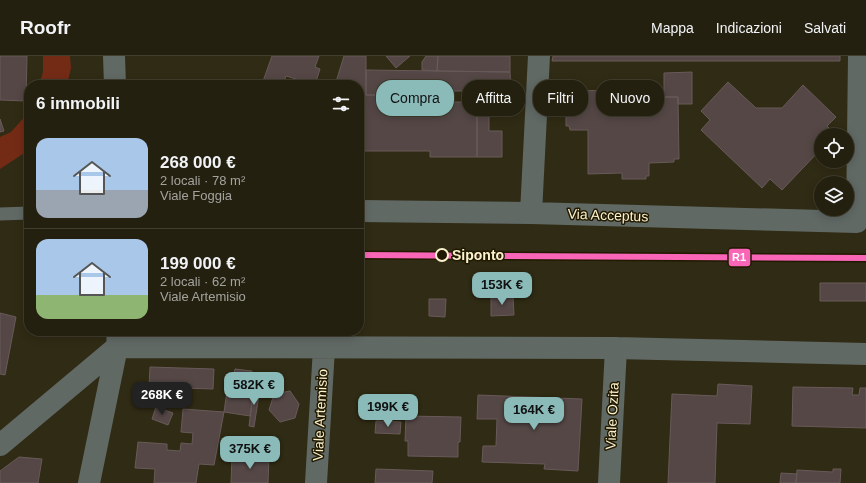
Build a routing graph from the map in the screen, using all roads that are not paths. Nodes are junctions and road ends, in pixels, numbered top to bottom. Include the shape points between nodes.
1 (114, 56) edge
2 (539, 56) edge
3 (859, 56) edge
4 (115, 80) edge
5 (364, 211) edge
6 (531, 212) junction
7 (24, 213) edge
8 (0, 214) edge
9 (118, 339) edge
10 (324, 348) junction
11 (616, 348) junction
12 (866, 354) edge
13 (4, 440) edge
14 (89, 483) edge
15 (316, 483) edge
16 (609, 483) edge

1 - 4 street
2 - 6 street
3 - 6 street, Via Acceptus via 857,222
5 - 6 street, Via Acceptus
7 - 8 lane
9 - 10 street
9 - 13 street
9 - 14 street
10 - 11 street
10 - 15 street, Viale Artemisio
11 - 12 street
11 - 16 street, Viale Ozita

